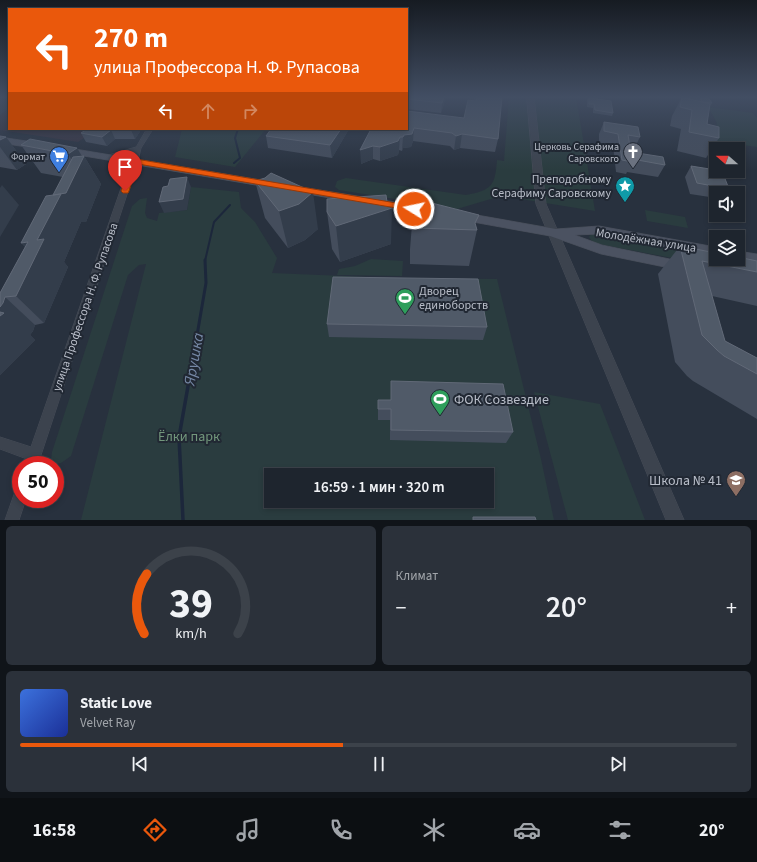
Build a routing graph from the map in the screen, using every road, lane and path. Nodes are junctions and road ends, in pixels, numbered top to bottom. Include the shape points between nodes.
1 (532, 121) edge
2 (149, 130) edge
3 (0, 140) edge
4 (138, 148) junction
5 (105, 157) junction
6 (136, 162) junction
7 (552, 232) junction
8 (709, 251) edge
9 (745, 257) edge
10 (757, 259) edge
11 (697, 268) edge
12 (0, 443) edge
13 (25, 456) edge
14 (34, 456) edge
15 (16, 508) edge
16 (12, 520) edge
17 (675, 520) edge

1 - 7 street via 541,204
2 - 4 street, улица Профессора Н. Ф. Рупасова
3 - 5 main road, Молодёжная улица
4 - 5 street
4 - 6 street, улица Профессора Н. Ф. Рупасова
5 - 6 main road, Молодёжная улица
6 - 7 main road, Молодёжная улица
6 - 14 street, улица Профессора Н. Ф. Рупасова
7 - 8 main road, Молодёжная улица via 599,230
7 - 11 main road, Молодёжная улица via 601,249
7 - 17 street
9 - 10 main road
12 - 13 street
15 - 16 street

